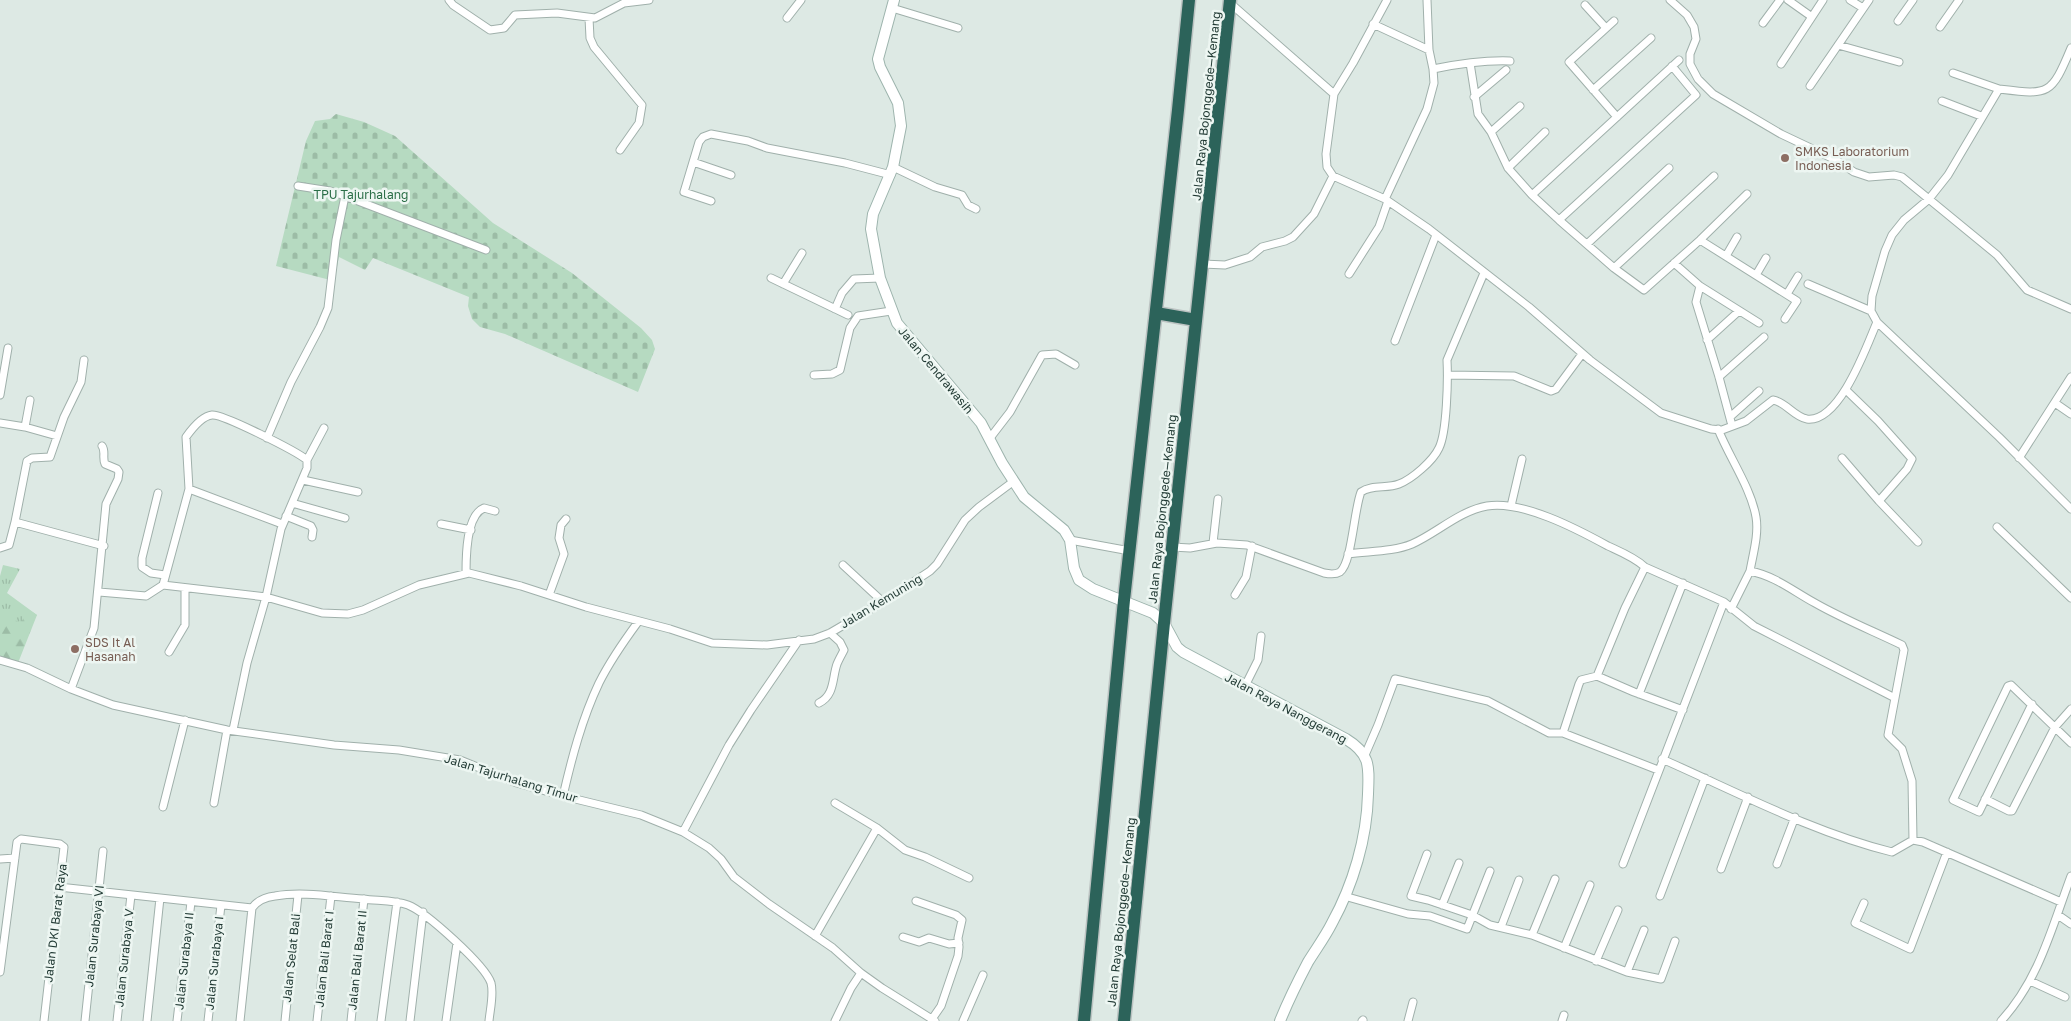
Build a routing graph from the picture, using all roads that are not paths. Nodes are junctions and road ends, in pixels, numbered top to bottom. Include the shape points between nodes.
1 (449, 0) edge
2 (649, 0) edge
3 (801, 0) edge
4 (1188, 0) edge
5 (1387, 0) edge
6 (1427, 0) edge
7 (1670, 0) edge
8 (1780, 0) edge
9 (1788, 0) edge
10 (1823, 0) edge
11 (1850, 0) edge
12 (1869, 0) edge
13 (1913, 0) edge
14 (1959, 0) edge
15 (1230, 1) edge
16 (893, 4) edge
17 (1585, 5) dead end
18 (1863, 8) junction
19 (1812, 17) junction
20 (589, 18) junction
21 (787, 18) dead end
22 (1614, 21) dead end
23 (1898, 21) dead end
24 (1763, 23) dead end
25 (1373, 24) junction
26 (1940, 27) dead end
27 (958, 28) dead end
28 (1606, 28) junction
29 (1651, 38) dead end
30 (1838, 45) junction
31 (2071, 48) edge
32 (1429, 50) junction
33 (1679, 60) dead end
34 (1510, 61) dead end
35 (1899, 62) dead end
36 (1470, 63) junction
37 (1781, 64) dead end
38 (1672, 66) junction
39 (1432, 69) junction
40 (1506, 70) dead end
41 (1953, 72) dead end
42 (1810, 86) dead end
43 (1999, 89) junction
44 (1593, 90) junction
45 (1334, 94) junction
46 (1474, 97) junction
47 (1942, 101) dead end
48 (1520, 106) dead end
49 (1981, 116) junction
50 (1617, 117) junction
51 (1491, 132) junction
52 (1544, 132) dead end
53 (620, 150) dead end
54 (693, 162) junction
55 (1508, 168) junction
56 (1669, 168) dead end
57 (892, 171) junction
58 (731, 174) dead end
59 (1333, 176) junction
60 (1714, 176) dead end
61 (298, 186) dead end
62 (1747, 194) dead end
63 (1532, 195) junction
64 (345, 196) junction
65 (1929, 199) junction
66 (1387, 200) junction
67 (711, 201) dead end
68 (976, 209) dead end
69 (1558, 220) junction
70 (1436, 235) junction
71 (1737, 237) dead end
72 (1700, 240) junction
73 (1587, 244) junction
74 (486, 250) dead end
75 (802, 253) dead end
76 (1726, 256) junction
77 (1766, 258) dead end
78 (1204, 264) junction
79 (1674, 264) junction
80 (1614, 268) junction
81 (1484, 273) junction
82 (1349, 274) dead end
83 (1756, 275) junction
84 (1798, 276) dead end
85 (771, 278) dead end
86 (880, 278) junction
87 (783, 284) junction
88 (1808, 284) dead end
89 (1700, 286) junction
90 (1787, 294) junction
91 (835, 309) junction
92 (2071, 309) edge
93 (891, 311) junction
94 (1739, 311) junction
95 (1871, 311) junction
96 (1156, 313) junction
97 (848, 315) dead end
98 (1785, 319) dead end
99 (1196, 320) junction
100 (1877, 322) junction
101 (1759, 323) dead end
102 (1764, 337) dead end
103 (1707, 340) junction
104 (1395, 341) dead end
105 (8, 348) dead end
106 (1582, 354) junction
107 (84, 360) dead end
108 (1075, 365) dead end
109 (814, 375) dead end
110 (1448, 375) junction
111 (1720, 377) junction
112 (2071, 377) edge
113 (1846, 390) junction
114 (1759, 392) dead end
115 (0, 395) edge
116 (30, 400) dead end
117 (2055, 403) junction
118 (2071, 414) edge
119 (0, 423) edge
120 (25, 427) junction
121 (324, 428) dead end
122 (1718, 429) junction
123 (57, 436) junction
124 (267, 438) junction
125 (990, 438) junction
126 (102, 446) dead end
127 (1842, 458) dead end
128 (2019, 458) junction
129 (1522, 459) dead end
130 (307, 460) junction
131 (303, 480) junction
132 (1014, 481) junction
133 (189, 488) junction
134 (358, 492) dead end
135 (158, 493) dead end
136 (1218, 499) dead end
137 (1879, 502) junction
138 (292, 503) junction
139 (1511, 506) junction
140 (2071, 509) edge
141 (495, 511) dead end
142 (286, 516) junction
143 (345, 518) dead end
144 (566, 519) dead end
145 (15, 522) junction
146 (282, 524) junction
147 (441, 524) dead end
148 (1997, 527) dead end
149 (471, 530) junction
150 (312, 537) dead end
151 (1070, 540) junction
152 (1918, 542) dead end
153 (1213, 543) junction
154 (104, 546) junction
155 (1252, 546) junction
156 (1172, 547) junction
157 (0, 548) edge
158 (1130, 551) junction
159 (1348, 554) junction
160 (843, 565) dead end
161 (1645, 567) junction
162 (1750, 571) junction
163 (466, 573) junction
164 (165, 575) junction
165 (1683, 584) junction
166 (163, 585) junction
167 (185, 588) junction
168 (99, 592) junction
169 (549, 595) junction
170 (1235, 595) dead end
171 (266, 597) junction
172 (2071, 598) edge
173 (1124, 600) junction
174 (883, 602) junction
175 (1724, 602) junction
176 (1731, 610) junction
177 (638, 622) junction
178 (1164, 623) junction
179 (830, 633) junction
180 (1261, 636) dead end
181 (799, 640) junction
182 (170, 652) dead end
183 (0, 660) edge
184 (1597, 676) junction
185 (1245, 686) junction
186 (71, 689) junction
187 (1639, 694) junction
188 (1895, 698) junction
189 (819, 703) dead end
190 (2032, 704) junction
191 (2071, 709) edge
192 (1683, 710) junction
193 (184, 720) junction
194 (2054, 726) junction
195 (230, 730) junction
196 (1563, 733) junction
197 (2071, 744) edge
198 (1365, 755) junction
199 (1662, 759) junction
200 (1658, 770) junction
201 (1705, 778) junction
202 (563, 796) junction
203 (1748, 797) junction
204 (1985, 799) junction
205 (214, 803) dead end
206 (836, 803) dead end
207 (163, 807) dead end
208 (1795, 817) junction
209 (877, 828) junction
210 (683, 832) junction
211 (1913, 840) junction
212 (103, 852) dead end
213 (1947, 852) junction
214 (1427, 854) dead end
215 (15, 858) junction
216 (0, 859) edge
217 (1459, 863) dead end
218 (1623, 864) dead end
219 (1777, 864) dead end
220 (1721, 869) dead end
221 (1490, 871) dead end
222 (2071, 876) edge
223 (968, 878) dead end
224 (1555, 879) dead end
225 (1519, 880) dead end
226 (1590, 885) dead end
227 (59, 887) junction
228 (99, 892) junction
229 (131, 895) junction
230 (298, 895) junction
231 (331, 896) junction
232 (1344, 896) junction
233 (1660, 896) dead end
234 (160, 898) junction
235 (364, 899) junction
236 (916, 901) dead end
237 (191, 902) junction
238 (397, 902) junction
239 (2061, 902) junction
240 (1864, 903) dead end
241 (221, 905) junction
242 (1442, 905) junction
243 (252, 908) junction
244 (1618, 910) dead end
245 (423, 912) junction
246 (2058, 915) junction
247 (1472, 916) junction
248 (2071, 924) edge
249 (1501, 927) junction
250 (1644, 930) dead end
251 (1532, 935) junction
252 (814, 936) junction
253 (903, 937) dead end
254 (1676, 941) dead end
255 (457, 943) junction
256 (959, 943) junction
257 (1564, 948) junction
258 (1596, 961) junction
259 (0, 972) edge
260 (1627, 972) junction
261 (861, 973) junction
262 (983, 975) dead end
263 (2030, 981) junction
264 (2065, 997) dead end
265 (1413, 1002) dead end
266 (934, 1020) edge
267 (44, 1021) edge
268 (85, 1021) edge
269 (117, 1021) edge
270 (147, 1021) edge
271 (177, 1021) edge
272 (208, 1021) edge
273 (240, 1021) edge
274 (285, 1021) edge
275 (317, 1021) edge
276 (351, 1021) edge
277 (381, 1021) edge
278 (410, 1021) edge
279 (446, 1021) edge
280 (489, 1021) edge
281 (835, 1021) edge
282 (963, 1021) edge
283 (1084, 1021) edge
284 (1124, 1021) edge
285 (1280, 1021) edge
286 (1408, 1021) edge
287 (2001, 1021) edge

1 - 20 street via 490,30 504,28 519,15 557,13
2 - 20 street via 624,3
3 - 21 street
4 - 96 highway
5 - 25 street
6 - 32 street
7 - 65 street via 1694,27 1696,39 1690,64 1698,79 1713,94 1854,172 1869,177 1900,176
8 - 24 street
9 - 19 street
10 - 19 street
11 - 18 street
12 - 18 street
13 - 23 street
14 - 26 street
15 - 45 street
15 - 78 highway, Jalan Raya Bojonggede—Kemang
16 - 27 street
16 - 57 street, Jalan Cendrawasih via 878,58 898,103 901,118 900,140
17 - 28 street
18 - 30 street
19 - 37 street
20 - 53 street via 594,47 642,105 639,122
22 - 28 street
25 - 32 street
25 - 45 street
28 - 44 street via 1568,62
29 - 44 street
30 - 35 street
30 - 42 street
31 - 43 street via 2048,89 2031,93
32 - 39 street
33 - 38 street
34 - 36 street
36 - 39 street
36 - 46 street
38 - 50 street
38 - 69 street via 1696,95
39 - 66 street via 1434,83 1427,109
40 - 46 street
41 - 43 street
43 - 49 street
44 - 50 street
45 - 59 street via 1326,154
46 - 51 street via 1478,114
47 - 49 street
48 - 51 street
49 - 65 street via 1948,174
50 - 63 street
51 - 55 street
52 - 55 street
54 - 57 street via 698,142 711,134 767,148
54 - 58 street
54 - 67 street via 684,192
55 - 63 street
56 - 73 street
57 - 68 street via 962,194 968,205
57 - 86 street, Jalan Cendrawasih via 871,220
59 - 66 street
59 - 78 street via 1314,214 1293,237 1262,247 1250,257 1225,265
60 - 80 street
61 - 64 street
62 - 72 street
63 - 69 street
64 - 74 street
64 - 124 street via 328,308
65 - 92 street via 1997,254 2028,290
65 - 95 street via 1892,235 1884,251
66 - 70 street
66 - 82 street via 1379,228
69 - 73 street
70 - 81 street
70 - 104 street
71 - 76 street
72 - 76 street
72 - 79 street
73 - 80 street
75 - 87 street
76 - 83 street
77 - 83 street
78 - 99 highway, Jalan Raya Bojonggede—Kemang
79 - 80 street via 1644,290
79 - 89 street
81 - 106 street
81 - 110 street via 1447,360
83 - 90 street
84 - 90 street
85 - 87 street
86 - 91 street via 854,279 842,293
86 - 93 street, Jalan Cendrawasih
87 - 91 street
88 - 95 street
89 - 94 street
89 - 103 street via 1696,302
90 - 98 street via 1797,301
91 - 97 street
93 - 109 street via 858,316 850,328 840,370
93 - 125 street, Jalan Cendrawasih via 903,332 981,423
94 - 101 street
94 - 103 street
95 - 100 street
96 - 99 highway
96 - 158 highway
99 - 156 highway, Jalan Raya Bojonggede—Kemang
100 - 113 street
100 - 128 street
102 - 111 street
103 - 111 street
105 - 115 street
106 - 110 street via 1556,389 1551,391 1514,376
106 - 122 street via 1654,409 1667,416
107 - 123 street via 81,382
108 - 125 street via 1056,354 1042,355 1016,403
110 - 159 street via 1438,450 1409,479 1398,485 1361,492
111 - 114 street via 1730,420
112 - 117 street
113 - 122 street via 1825,413 1812,419 1802,418 1780,401 1773,400 1746,420
113 - 137 street via 1912,459
116 - 120 street
117 - 118 street
117 - 128 street
119 - 120 street
120 - 123 street
121 - 130 street
122 - 162 street via 1756,516
123 - 145 street via 50,457 27,461
124 - 130 street
124 - 133 street via 216,416 205,418 186,438
125 - 132 street, Jalan Cendrawasih
126 - 154 street via 104,464 119,472 106,504
127 - 137 street
128 - 140 street
129 - 139 street
130 - 131 street
131 - 134 street
131 - 138 street
132 - 151 street, Jalan Cendrawasih via 1024,496 1055,520
132 - 174 street, Jalan Kemuning via 965,520 930,571
133 - 146 street
133 - 164 street
135 - 164 street via 142,568
136 - 153 street
137 - 152 street
138 - 142 street
138 - 143 street
139 - 159 street via 1471,510 1406,546
139 - 161 street via 1581,531
141 - 149 street via 479,510
142 - 146 street
142 - 150 street via 311,526
144 - 169 street via 561,525 559,538 564,554
145 - 154 street
145 - 157 street via 9,545
146 - 171 street
147 - 149 street
148 - 172 street
149 - 163 street
151 - 158 street
151 - 173 street, Jalan Cendrawasih via 1079,580 1093,589
153 - 155 street
153 - 156 street via 1190,548
154 - 168 street
155 - 159 street via 1333,574 1340,572
155 - 170 street via 1246,577
156 - 178 highway, Jalan Raya Bojonggede—Kemang
158 - 173 highway
160 - 174 street
161 - 165 street
161 - 184 street
162 - 176 street
162 - 188 street via 1771,576 1816,604 1902,645 1904,650
163 - 169 street, Jalan Kemuning
163 - 171 street via 419,585 348,614 322,612
164 - 166 street
165 - 175 street
165 - 187 street
166 - 167 street
166 - 168 street via 146,596
167 - 171 street
167 - 182 street via 185,625
168 - 186 street via 94,628
169 - 177 street, Jalan Kemuning
171 - 195 street
173 - 178 street, Jalan Raya Nanggerang via 1153,613
173 - 283 highway
174 - 179 street, Jalan Kemuning
175 - 176 street
175 - 192 street
176 - 188 street via 1754,626
177 - 181 street, Jalan Kemuning via 728,645 767,645
177 - 202 street via 617,651 594,694 577,740
178 - 185 street, Jalan Raya Nanggerang via 1183,652
178 - 284 highway, Jalan Raya Bojonggede—Kemang
179 - 181 street, Jalan Kemuning
179 - 189 street via 844,650 836,665 832,688 825,700
180 - 185 street via 1258,660
181 - 210 street via 729,745
183 - 186 street, Jalan Tajurhalang Timur via 27,668
184 - 187 street
184 - 196 street via 1581,680
185 - 198 street, Jalan Raya Nanggerang via 1346,739
186 - 193 street, Jalan Tajurhalang Timur via 113,705
187 - 192 street
188 - 211 street via 1888,735 1902,749 1912,781
190 - 194 street
190 - 204 street
190 - 204 street via 2011,685 2005,689 1952,797 1954,802 1975,812 1980,810
191 - 194 street
192 - 199 street
193 - 195 street, Jalan Tajurhalang Timur
193 - 207 street
194 - 197 street
194 - 204 street via 2012,811
195 - 202 street, Jalan Tajurhalang Timur via 460,760
195 - 205 street
196 - 198 street via 1549,733 1488,701 1395,679
196 - 200 street
198 - 232 street via 1368,782 1364,831
199 - 200 street
199 - 201 street
200 - 218 street
201 - 203 street
201 - 233 street
202 - 210 street, Jalan Tajurhalang Timur via 642,815
203 - 208 street
203 - 220 street
206 - 209 street
208 - 211 street via 1862,844 1892,852
208 - 219 street
209 - 223 street via 906,850
209 - 252 street
210 - 252 street, Jalan Tajurhalang Timur via 709,848 734,877
211 - 213 street
212 - 228 street, Jalan Surabaya VI
213 - 239 street
213 - 240 street via 1910,949 1855,923
214 - 242 street via 1410,896
215 - 216 street
215 - 227 street, Jalan DKI Barat Raya via 19,840 60,844 64,847
215 - 259 street
217 - 242 street
221 - 247 street
222 - 239 street
224 - 251 street
225 - 249 street
226 - 257 street
227 - 228 street
227 - 267 street, Jalan DKI Barat Raya
228 - 229 street
228 - 268 street, Jalan Surabaya VI
229 - 234 street
229 - 269 street, Jalan Surabaya V
230 - 231 street
230 - 243 street via 269,897
230 - 274 street, Jalan Selat Bali
231 - 235 street
231 - 275 street, Jalan Bali Barat I
232 - 247 street via 1408,914 1430,916 1467,929
232 - 285 street
234 - 237 street
234 - 270 street
235 - 238 street
235 - 276 street, Jalan Bali Barat II
236 - 256 street via 961,918
237 - 241 street
237 - 271 street, Jalan Surabaya II
238 - 245 street
238 - 277 street
239 - 246 street
241 - 243 street
241 - 272 street, Jalan Surabaya I
242 - 247 street
243 - 273 street
244 - 258 street
245 - 255 street
245 - 278 street
246 - 248 street
246 - 263 street
247 - 249 street
249 - 251 street
250 - 260 street
251 - 257 street
252 - 261 street, Jalan Tajurhalang Timur
253 - 256 street via 919,942 929,938 949,944
254 - 260 street via 1661,979
255 - 279 street
255 - 280 street via 490,980
256 - 266 street via 958,956
257 - 258 street
258 - 260 street
261 - 266 street, Jalan Tajurhalang Timur
261 - 281 street
262 - 282 street
263 - 264 street
263 - 287 street
265 - 286 street

